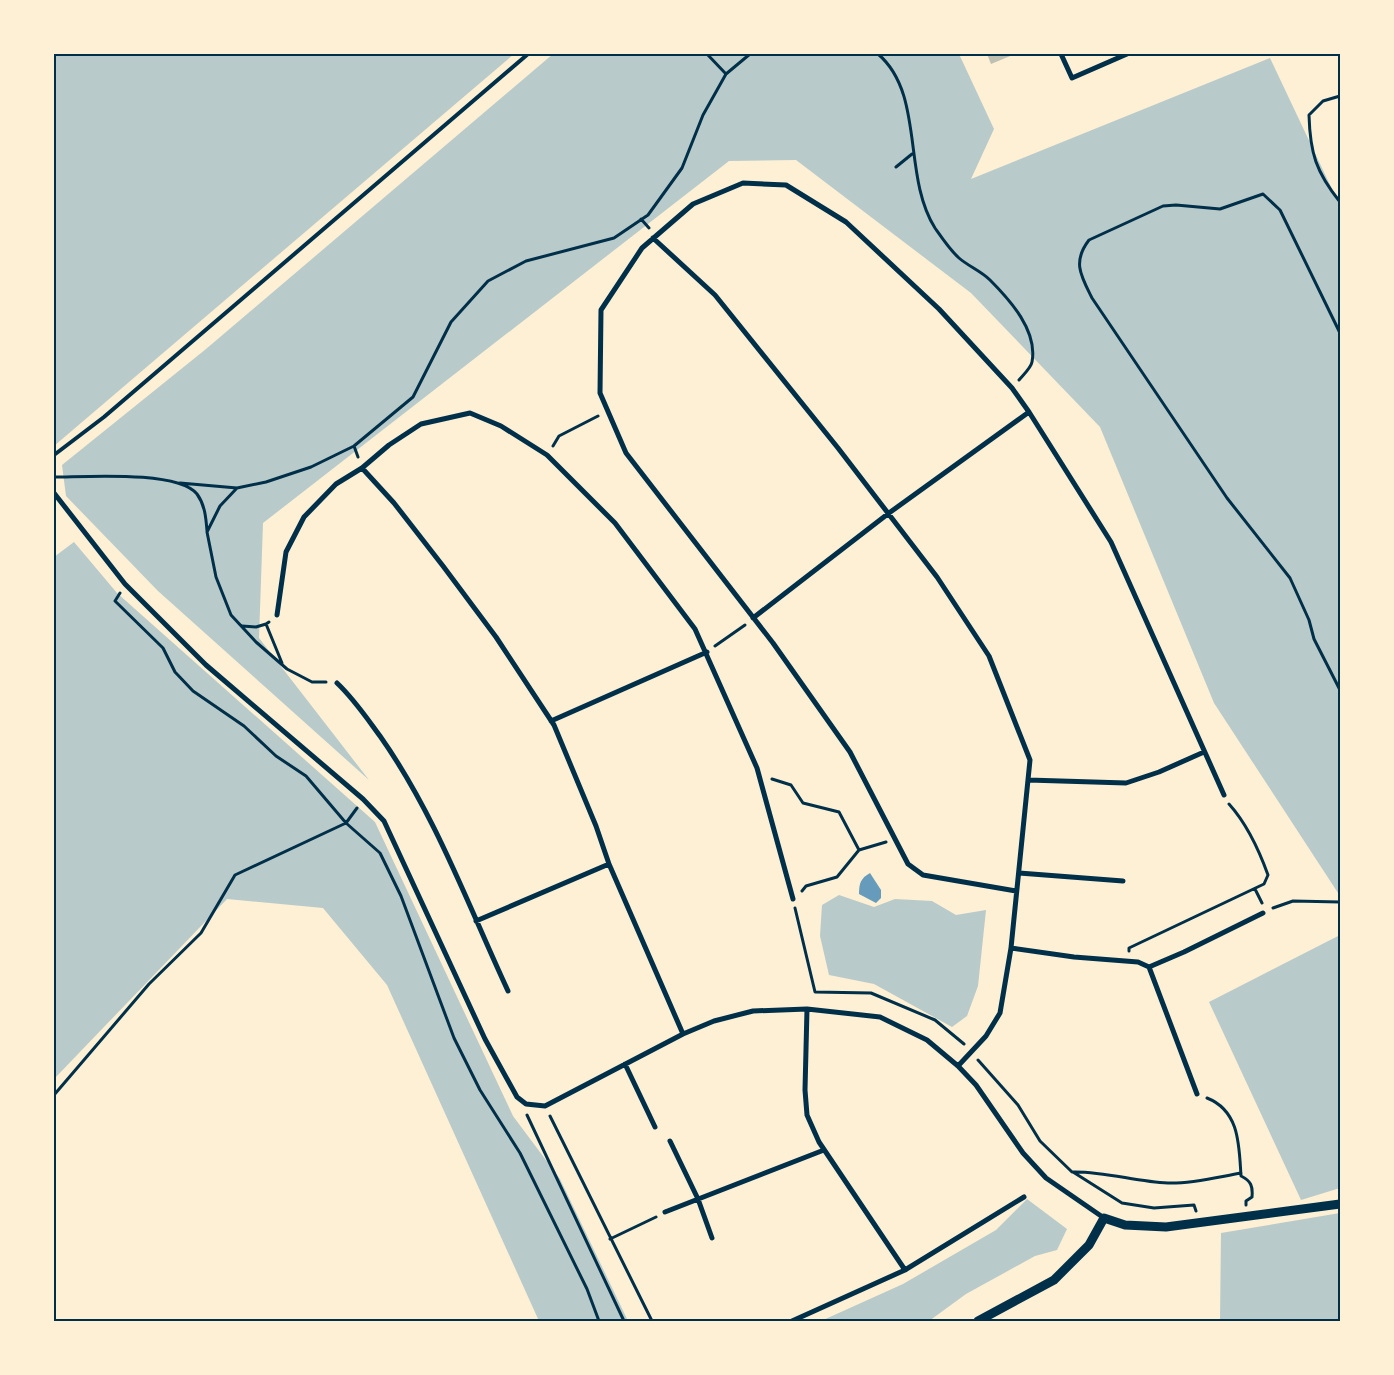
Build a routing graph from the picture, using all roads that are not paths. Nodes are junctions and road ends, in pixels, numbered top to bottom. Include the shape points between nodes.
1 (528, 54) edge
2 (1060, 54) edge
3 (1127, 54) edge
4 (653, 238) junction
5 (1029, 412) junction
6 (54, 455) edge
7 (362, 468) junction
8 (54, 493) edge
9 (889, 513) junction
10 (277, 615) road end
11 (754, 618) junction
12 (707, 652) junction
13 (336, 683) road end
14 (551, 721) junction
15 (1204, 752) junction
16 (1028, 780) junction
17 (1224, 795) road end
18 (609, 864) junction
19 (1019, 873) junction
20 (1123, 882) dead end
21 (1016, 890) junction
22 (793, 899) road end
23 (1263, 913) road end
24 (476, 921) junction
25 (1011, 948) junction
26 (1149, 967) junction
27 (508, 991) dead end
28 (807, 1009) junction
29 (683, 1034) junction
30 (625, 1064) junction
31 (958, 1066) junction
32 (1197, 1094) road end
33 (655, 1127) dead end
34 (670, 1141) dead end
35 (824, 1150) junction
36 (1024, 1197) dead end
37 (698, 1199) junction
38 (1340, 1204) edge
39 (665, 1212) road end
40 (1104, 1218) junction
41 (712, 1238) dead end
42 (905, 1270) junction
43 (792, 1321) edge
44 (978, 1321) edge

1 - 6 lane via 104,417
2 - 3 street via 1072,78
4 - 5 street via 692,204 743,183 786,185 846,222 939,309 1012,388
4 - 9 street via 715,295
4 - 11 street via 642,248 601,310 600,393 626,453
5 - 9 street
5 - 15 street via 1111,542
7 - 10 street via 336,484 304,517 286,552
7 - 12 street via 389,444 421,424 470,413 501,426 547,455 615,523 695,629
7 - 14 street via 443,566 496,637
8 - 30 street via 125,584 206,665 363,799 384,821 485,1038 516,1097 526,1104 545,1106
9 - 11 street
9 - 16 street via 937,577 989,656 1030,760
11 - 21 street via 850,752 908,864 923,875
12 - 14 street
12 - 22 street via 757,768
13 - 24 street via 352,697 405,772 449,858
14 - 18 street
15 - 16 street via 1126,783
15 - 17 street
16 - 19 street
18 - 24 street
18 - 29 street
19 - 20 street
19 - 21 street
21 - 25 street
23 - 26 street
24 - 27 street
25 - 26 street via 1074,958 1128,961
25 - 31 street via 1000,1013 986,1036
26 - 32 street
28 - 29 street via 753,1010
28 - 31 street via 880,1017 927,1040
28 - 35 street via 807,1115
29 - 30 street
30 - 33 street
31 - 40 street via 976,1085 1023,1153 1046,1178
34 - 37 street
35 - 37 street
35 - 42 street
36 - 42 street
37 - 39 street
37 - 41 street
38 - 40 street via 1166,1227 1125,1225
40 - 44 street via 1089,1246 1054,1280
42 - 43 street

